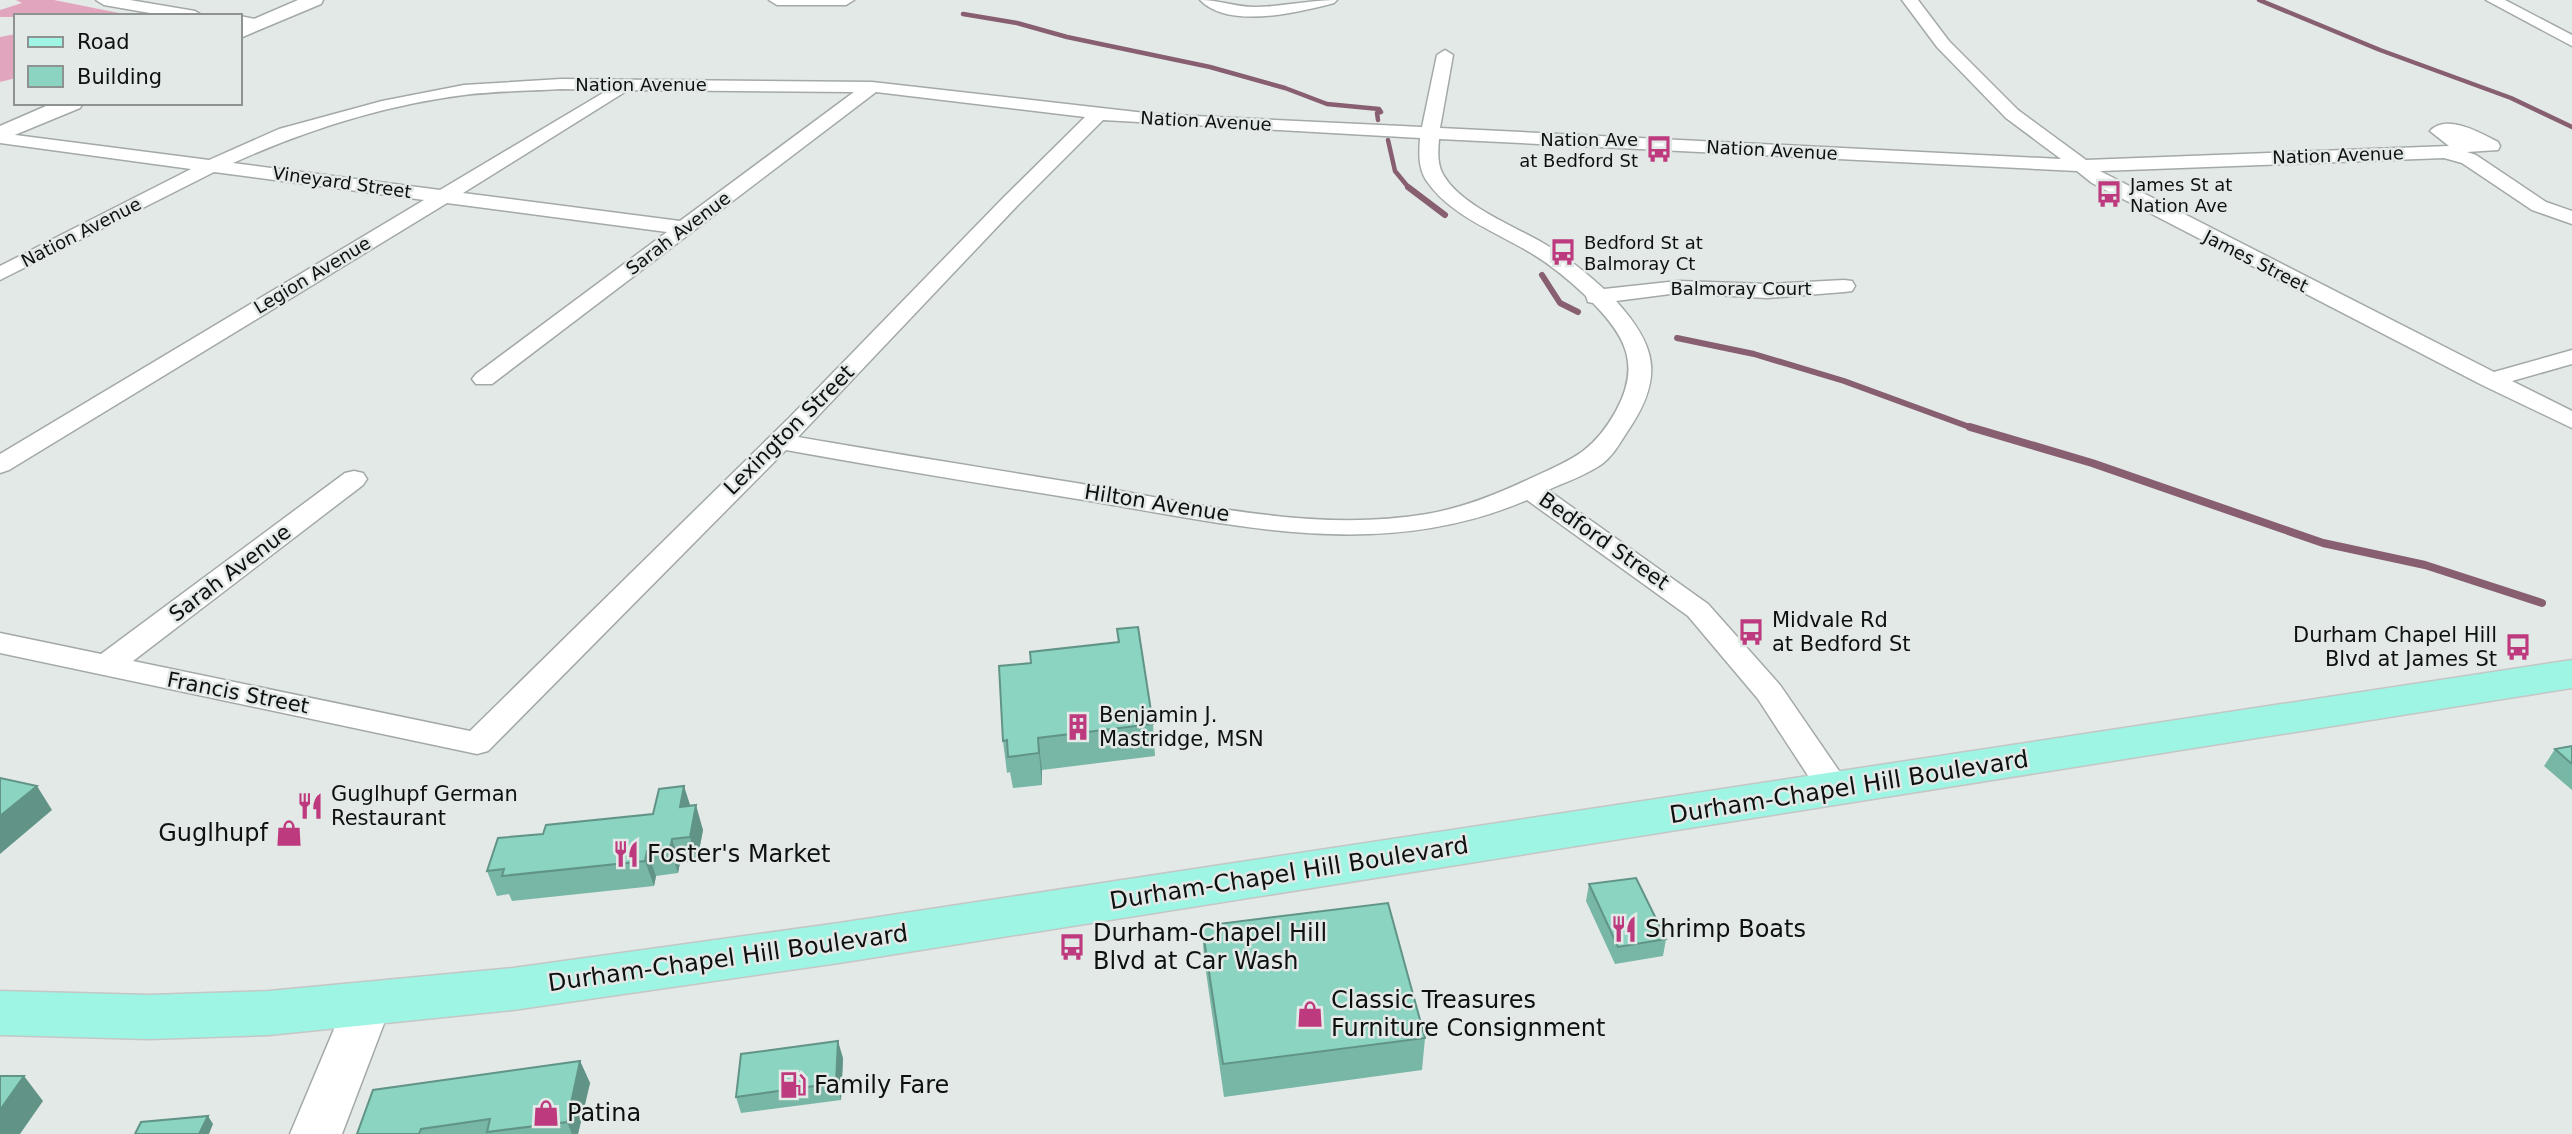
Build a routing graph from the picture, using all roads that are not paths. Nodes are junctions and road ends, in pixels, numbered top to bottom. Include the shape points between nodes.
1 (104, 0) edge
2 (314, 0) edge
3 (777, 0) edge
4 (846, 0) edge
5 (1208, 0) edge
6 (1329, 0) edge
7 (1910, 0) edge
8 (2494, 0) edge
9 (184, 14) edge
10 (249, 23) edge
11 (2572, 41) edge
12 (1445, 55) dead end
13 (623, 85) junction
14 (872, 87) junction
15 (68, 105) edge
16 (1099, 114) junction
17 (1432, 133) junction
18 (0, 136) edge
19 (213, 165) junction
20 (2081, 166) junction
21 (442, 196) junction
22 (2572, 218) edge
23 (684, 228) junction
24 (0, 274) edge
25 (1844, 286) dead end
26 (1596, 297) junction
27 (2572, 358) edge
28 (484, 379) dead end
29 (2490, 380) junction
30 (2572, 421) edge
31 (780, 441) junction
32 (0, 465) edge
33 (354, 479) dead end
34 (1531, 490) junction
35 (0, 643) edge
36 (106, 666) junction
37 (2572, 674) edge
38 (477, 743) joint
39 (1835, 789) junction
40 (367, 1005) junction
41 (0, 1013) edge
42 (316, 1134) edge

1 - 9 street
2 - 10 street
3 - 4 street
5 - 6 street via 1250,13
7 - 20 street, James Street via 1943,44 2012,114
8 - 11 street
12 - 17 street, Bedford Street
13 - 14 street, Nation Avenue
13 - 19 street, Nation Avenue via 526,85 430,96 299,128
13 - 21 street, Legion Avenue
14 - 16 street, Nation Avenue
14 - 23 street, Sarah Avenue
15 - 18 street
16 - 17 street, Nation Avenue
16 - 31 street, Lexington Street
17 - 20 street, Nation Avenue
17 - 26 street, Bedford Street via 1429,163 1448,194 1548,255
18 - 19 street, Vineyard Street
19 - 21 street, Vineyard Street
19 - 24 street, Nation Avenue
20 - 22 street, Nation Avenue via 2457,150 2539,206
20 - 29 street, James Street via 2145,204
21 - 23 street, Vineyard Street
21 - 32 street, Legion Avenue
23 - 28 street, Sarah Avenue
25 - 26 street, Balmoray Court via 1767,291 1678,287
26 - 34 street, Bedford Street via 1617,317 1637,347 1641,366 1635,401 1599,453
27 - 29 street
29 - 30 street, James Street
31 - 34 street, Hilton Avenue via 1305,525 1421,523
31 - 38 street, Lexington Street
33 - 36 street, Sarah Avenue
34 - 39 street, Bedford Street via 1698,610 1769,692
35 - 36 street, Francis Street
36 - 38 street, Francis Street
37 - 39 main road, Durham-Chapel Hill Boulevard
39 - 40 main road, Durham-Chapel Hill Boulevard via 839,943
40 - 41 main road, Durham-Chapel Hill Boulevard via 149,1017
40 - 42 street

